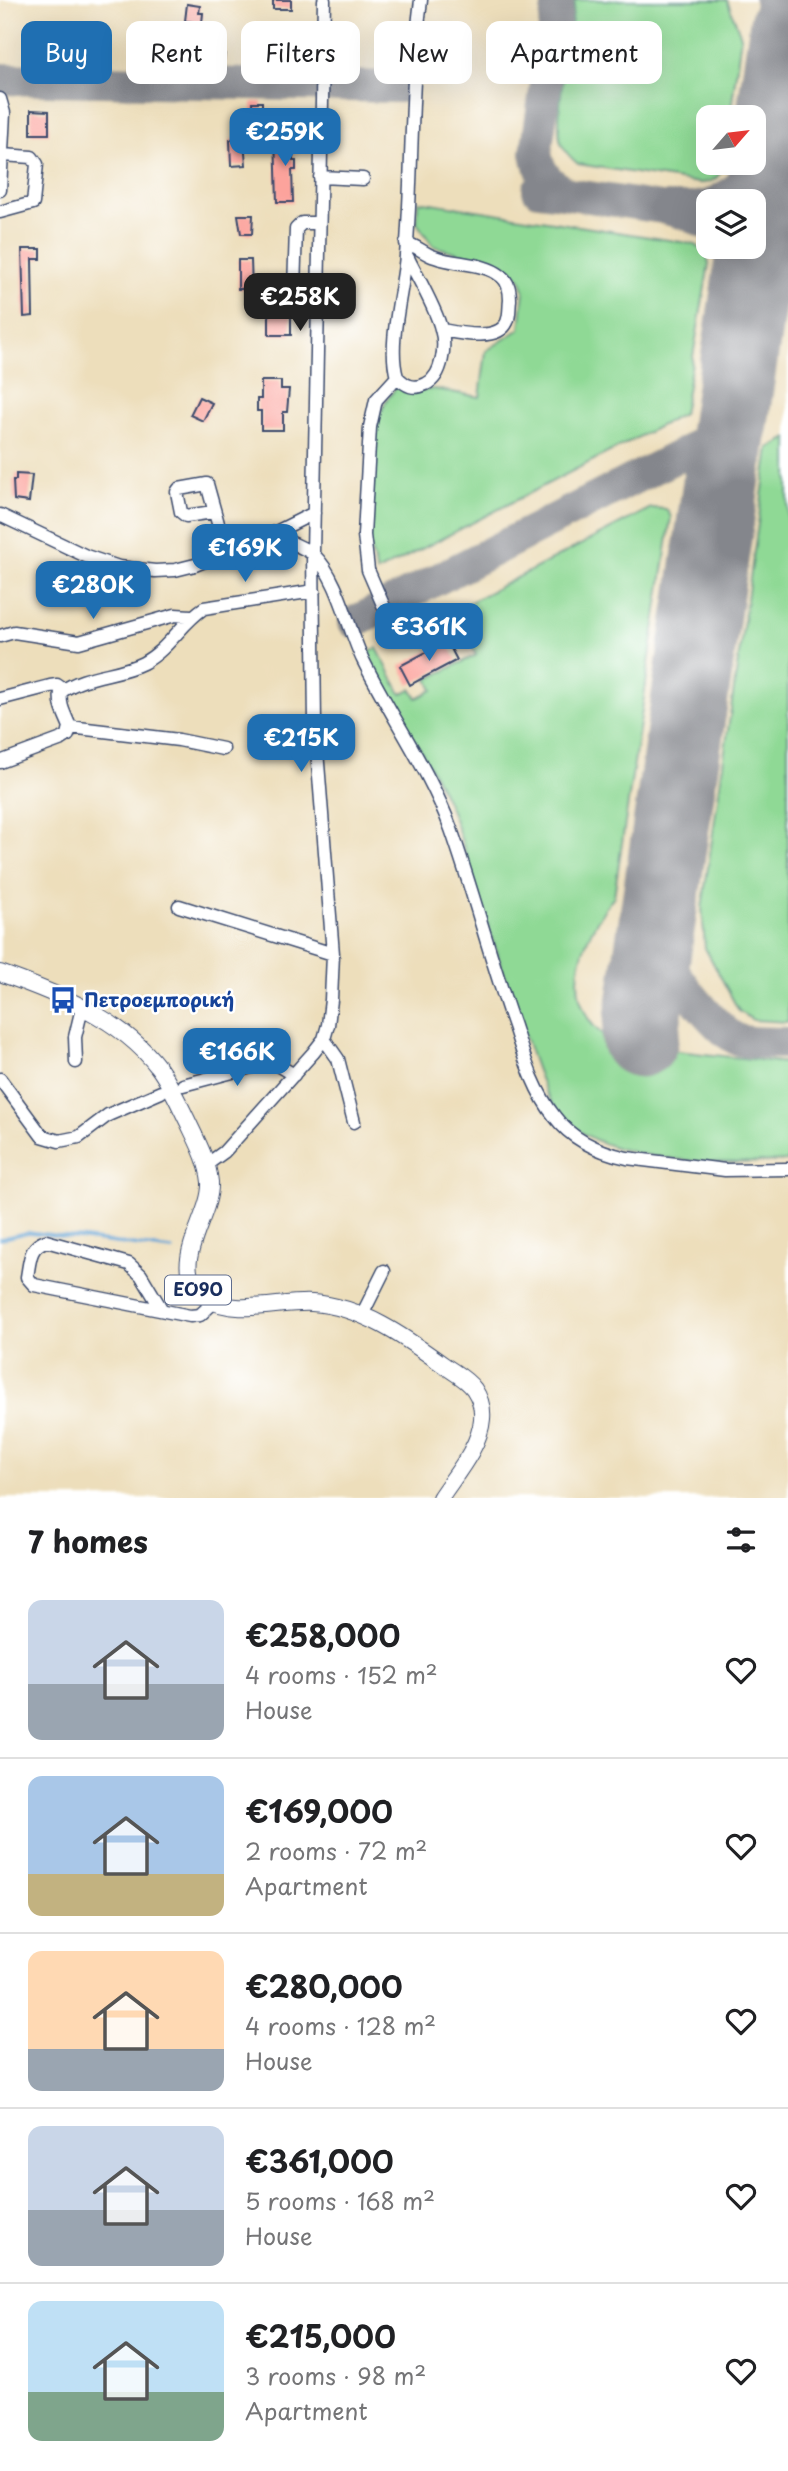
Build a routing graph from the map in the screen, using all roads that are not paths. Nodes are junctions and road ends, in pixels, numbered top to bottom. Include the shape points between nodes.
1 (324, 0) edge
2 (421, 0) edge
3 (0, 99) edge
4 (2, 155) junction
5 (320, 177) junction
6 (363, 179) dead end
7 (0, 190) edge
8 (0, 212) edge
9 (319, 223) junction
10 (406, 249) junction
11 (318, 296) junction
12 (442, 330) junction
13 (397, 377) junction
14 (213, 512) dead end
15 (314, 513) junction
16 (0, 515) edge
17 (272, 534) junction
18 (226, 552) junction
19 (313, 553) junction
20 (314, 591) junction
21 (384, 607) dead end
22 (191, 616) junction
23 (0, 636) edge
24 (64, 690) junction
25 (0, 699) edge
26 (70, 727) junction
27 (223, 749) dead end
28 (0, 762) edge
29 (179, 906) dead end
30 (333, 954) junction
31 (0, 973) edge
32 (82, 1008) junction
33 (324, 1039) junction
34 (76, 1062) dead end
35 (293, 1075) junction
36 (0, 1079) edge
37 (183, 1085) dead end
38 (160, 1092) dead end
39 (354, 1122) dead end
40 (206, 1165) junction
41 (788, 1169) edge
42 (384, 1271) dead end
43 (214, 1302) junction
44 (162, 1310) junction
45 (362, 1315) junction
46 (440, 1498) edge

1 - 5 street
2 - 10 street
3 - 4 street
4 - 7 street
4 - 8 street via 32,157 37,164 33,203
5 - 6 street
5 - 9 street
9 - 11 street
9 - 11 street via 302,223 296,229 294,289 300,296
10 - 12 street
10 - 12 street via 417,246 432,257 484,267 506,280 509,316 500,329 487,334
10 - 13 street via 394,352
11 - 15 street
12 - 13 street via 438,373 429,383 405,385
13 - 21 street via 376,400 370,427 364,535 368,570
14 - 18 street
15 - 17 street
15 - 19 street
16 - 18 street via 119,567 175,570
17 - 18 street
17 - 19 street
19 - 20 street
19 - 41 street via 332,583 362,659 431,783 522,1050 555,1118 574,1136 612,1155 725,1170
20 - 22 street via 211,605
20 - 30 street via 315,726
22 - 23 street via 175,615 79,642 14,632
22 - 24 street via 146,662
24 - 25 street via 57,685
24 - 26 street via 60,701
26 - 27 street
26 - 28 street via 62,739
29 - 30 street
30 - 33 street
31 - 32 main road, ΕΟ90
32 - 34 street via 75,1037
32 - 40 main road, ΕΟ90 via 122,1032 156,1064
33 - 35 street
33 - 39 street via 338,1059
35 - 37 street via 267,1063
35 - 40 street via 224,1152
36 - 38 street via 42,1136 59,1141 79,1137 108,1115
40 - 43 main road, ΕΟ90 via 209,1198 187,1263 195,1287
42 - 45 street
43 - 44 street via 200,1315
43 - 45 main road, ΕΟ90 via 318,1304
44 - 44 street via 34,1285 27,1277 32,1251 46,1241 128,1264 141,1275
45 - 46 main road, ΕΟ90 via 465,1380 479,1398 483,1418 475,1444

